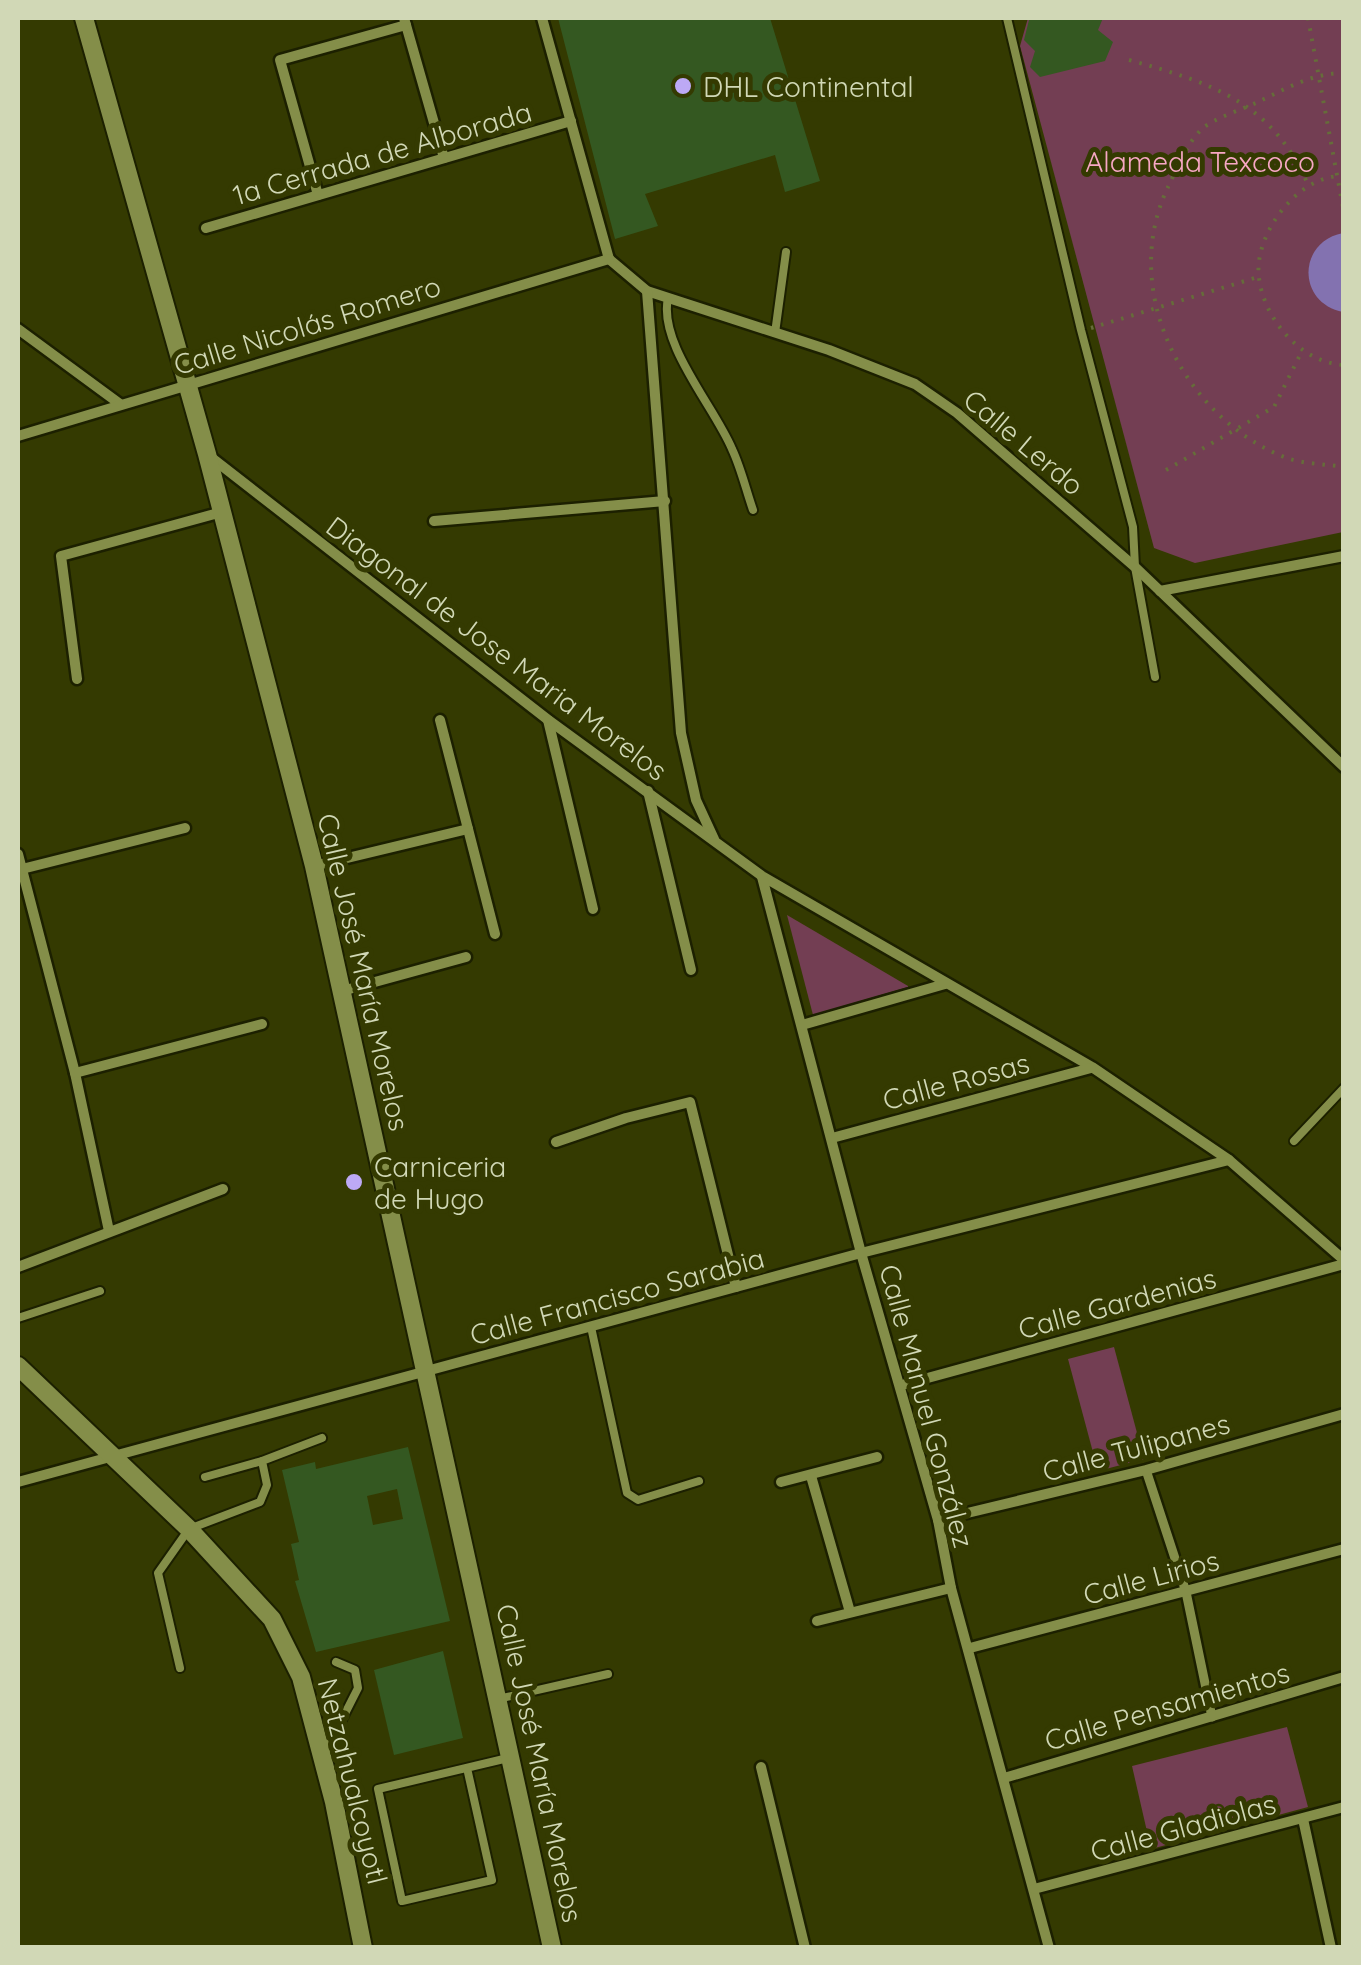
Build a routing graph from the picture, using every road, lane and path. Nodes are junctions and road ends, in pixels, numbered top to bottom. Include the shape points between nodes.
1 (84, 18) edge
2 (542, 18) edge
3 (1007, 18) edge
4 (1308, 18) edge
5 (405, 21) edge
6 (1129, 60) dead end
7 (1344, 73) edge
8 (1319, 75) junction
9 (1246, 108) junction
10 (571, 121) junction
11 (444, 158) junction
12 (1341, 176) edge
13 (1309, 187) junction
14 (318, 195) junction
15 (1344, 213) edge
16 (206, 228) dead end
17 (786, 252) dead end
18 (609, 259) junction
19 (1258, 277) junction
20 (647, 291) junction
21 (668, 298) junction
22 (1158, 308) junction
23 (18, 329) edge
24 (1081, 330) junction
25 (775, 333) junction
26 (1302, 351) junction
27 (1344, 365) edge
28 (187, 384) junction
29 (120, 404) junction
30 (1238, 431) junction
31 (18, 436) edge
32 (207, 454) junction
33 (1344, 467) edge
34 (1166, 470) dead end
35 (665, 501) junction
36 (753, 510) dead end
37 (222, 512) junction
38 (434, 521) dead end
39 (1344, 556) edge
40 (1135, 567) junction
41 (1160, 591) junction
42 (1155, 677) dead end
43 (77, 679) dead end
44 (547, 719) junction
45 (440, 720) dead end
46 (1344, 767) edge
47 (648, 790) junction
48 (185, 828) dead end
49 (468, 829) junction
50 (715, 840) junction
51 (18, 854) edge
52 (314, 866) junction
53 (19, 869) edge
54 (762, 876) junction
55 (593, 909) dead end
56 (495, 934) dead end
57 (466, 957) dead end
58 (690, 970) dead end
59 (945, 984) junction
60 (342, 991) junction
61 (262, 1024) dead end
62 (802, 1026) junction
63 (1092, 1068) junction
64 (75, 1073) junction
65 (1344, 1088) edge
66 (832, 1138) junction
67 (1294, 1141) dead end
68 (556, 1142) dead end
69 (1229, 1160) junction
70 (222, 1189) dead end
71 (109, 1231) junction
72 (862, 1253) junction
73 (1344, 1262) edge
74 (18, 1267) edge
75 (736, 1287) junction
76 (100, 1291) dead end
77 (18, 1318) edge
78 (591, 1327) junction
79 (18, 1366) edge
80 (426, 1372) junction
81 (902, 1385) junction
82 (1344, 1414) edge
83 (322, 1438) dead end
84 (115, 1457) junction
85 (877, 1457) dead end
86 (262, 1461) junction
87 (1146, 1470) junction
88 (811, 1476) junction
89 (205, 1477) dead end
90 (699, 1481) dead end
91 (18, 1482) edge
92 (781, 1482) dead end
93 (938, 1520) junction
94 (189, 1529) junction
95 (1344, 1549) edge
96 (951, 1588) junction
97 (1186, 1592) junction
98 (850, 1612) junction
99 (817, 1621) dead end
100 (970, 1648) junction
101 (336, 1662) dead end
102 (180, 1668) dead end
103 (608, 1674) dead end
104 (1344, 1678) edge
105 (498, 1700) junction
106 (1212, 1717) junction
107 (322, 1757) junction
108 (510, 1758) junction
109 (761, 1767) dead end
110 (467, 1768) junction
111 (1004, 1778) junction
112 (1344, 1807) edge
113 (1303, 1819) junction
114 (1034, 1889) junction
115 (363, 1948) edge
116 (552, 1948) edge
117 (805, 1948) edge
118 (1049, 1948) edge
119 (1331, 1948) edge

1 - 28 street, Calle José María Morelos
2 - 10 street
3 - 24 lane
4 - 8 path
5 - 11 street
5 - 14 street via 280,60
6 - 9 path via 1192,77
7 - 8 path
8 - 9 path
8 - 12 path
9 - 13 path via 1295,154
9 - 22 path via 1202,129 1160,205 1151,245
10 - 11 street, 1a Cerrada de Alborada
10 - 18 street
11 - 14 street, 1a Cerrada de Alborada
12 - 13 path
12 - 15 path
13 - 19 path via 1263,239
14 - 16 street, 1a Cerrada de Alborada
17 - 25 lane
18 - 20 street, Calle Lerdo
18 - 28 street, Calle Nicolás Romero
19 - 22 path
19 - 26 path via 1272,316
20 - 21 street, Calle Lerdo
20 - 35 street
21 - 25 street, Calle Lerdo
21 - 36 lane via 664,317 732,448
22 - 24 path
22 - 30 path via 1164,339 1198,394
23 - 29 street
24 - 40 lane via 1134,527
25 - 40 street, Calle Lerdo via 915,384
26 - 27 path
26 - 30 path via 1274,407
28 - 29 street, Calle Nicolás Romero
28 - 32 street, Calle José María Morelos
29 - 31 street, Calle Nicolás Romero
30 - 33 path via 1286,458
30 - 34 path
32 - 37 street, Calle José María Morelos
32 - 44 street, Diagonal de Jose Maria Morelos
35 - 38 street
35 - 50 street via 681,732 696,800
37 - 43 street via 61,556
37 - 52 street, Calle José María Morelos
39 - 41 street
40 - 41 street, Calle Lerdo
40 - 42 lane
41 - 46 street, Calle Lerdo
44 - 47 street, Diagonal de Jose Maria Morelos
44 - 55 street
45 - 49 street
47 - 50 street, Diagonal de Jose Maria Morelos
47 - 58 street
48 - 53 street
49 - 52 street
49 - 56 street
50 - 54 street, Diagonal de Jose Maria Morelos
51 - 53 street
52 - 60 street, Calle José María Morelos
53 - 64 street
54 - 59 street, Diagonal de Jose Maria Morelos
54 - 62 street, Calle Manuel González
57 - 60 street
59 - 62 street
59 - 63 street, Diagonal de Jose Maria Morelos
60 - 80 street, Calle José María Morelos
61 - 64 street
62 - 66 street, Calle Manuel González
63 - 66 street, Calle Rosas
63 - 69 street, Diagonal de Jose Maria Morelos
64 - 71 street
65 - 67 lane
66 - 72 street, Calle Manuel González
68 - 75 street via 690,1102
69 - 72 street, Calle Francisco Sarabia
69 - 73 street, Diagonal de Jose Maria Morelos
70 - 71 street
71 - 74 street
72 - 75 street, Calle Francisco Sarabia
72 - 81 street, Calle Manuel González
73 - 81 street, Calle Gardenias
75 - 78 street, Calle Francisco Sarabia
76 - 77 lane
78 - 80 street, Calle Francisco Sarabia
78 - 90 lane via 627,1493 638,1500
79 - 84 street, Netzahualcoyotl
80 - 84 street, Calle Francisco Sarabia
80 - 105 street, Calle José María Morelos
81 - 93 street, Calle Manuel González
82 - 87 street, Calle Tulipanes
83 - 86 lane
84 - 91 street, Calle Francisco Sarabia
84 - 94 street, Netzahualcoyotl
85 - 88 street
86 - 89 lane
86 - 94 lane via 267,1485 260,1502
87 - 93 street, Calle Tulipanes
87 - 97 street
88 - 92 street
88 - 98 street
93 - 96 street, Calle Manuel González
94 - 102 lane via 158,1573
94 - 107 street, Netzahualcoyotl via 272,1620 301,1677
95 - 97 street, Calle Lirios
96 - 98 street
96 - 100 street, Calle Manuel González
97 - 100 street, Calle Lirios
97 - 106 street
98 - 99 street
100 - 111 street, Calle Manuel González
101 - 107 lane via 355,1670 358,1688
103 - 105 lane
104 - 106 street, Calle Pensamientos
105 - 108 street, Calle José María Morelos
106 - 111 street, Calle Pensamientos
107 - 115 street, Netzahualcoyotl
108 - 110 lane
108 - 116 street, Calle José María Morelos
109 - 117 street
110 - 110 lane via 378,1788 402,1901 492,1880
111 - 114 street, Calle Manuel González
112 - 113 street, Calle Gladiolas
113 - 114 street, Calle Gladiolas
113 - 119 street
114 - 118 street, Calle Manuel González

